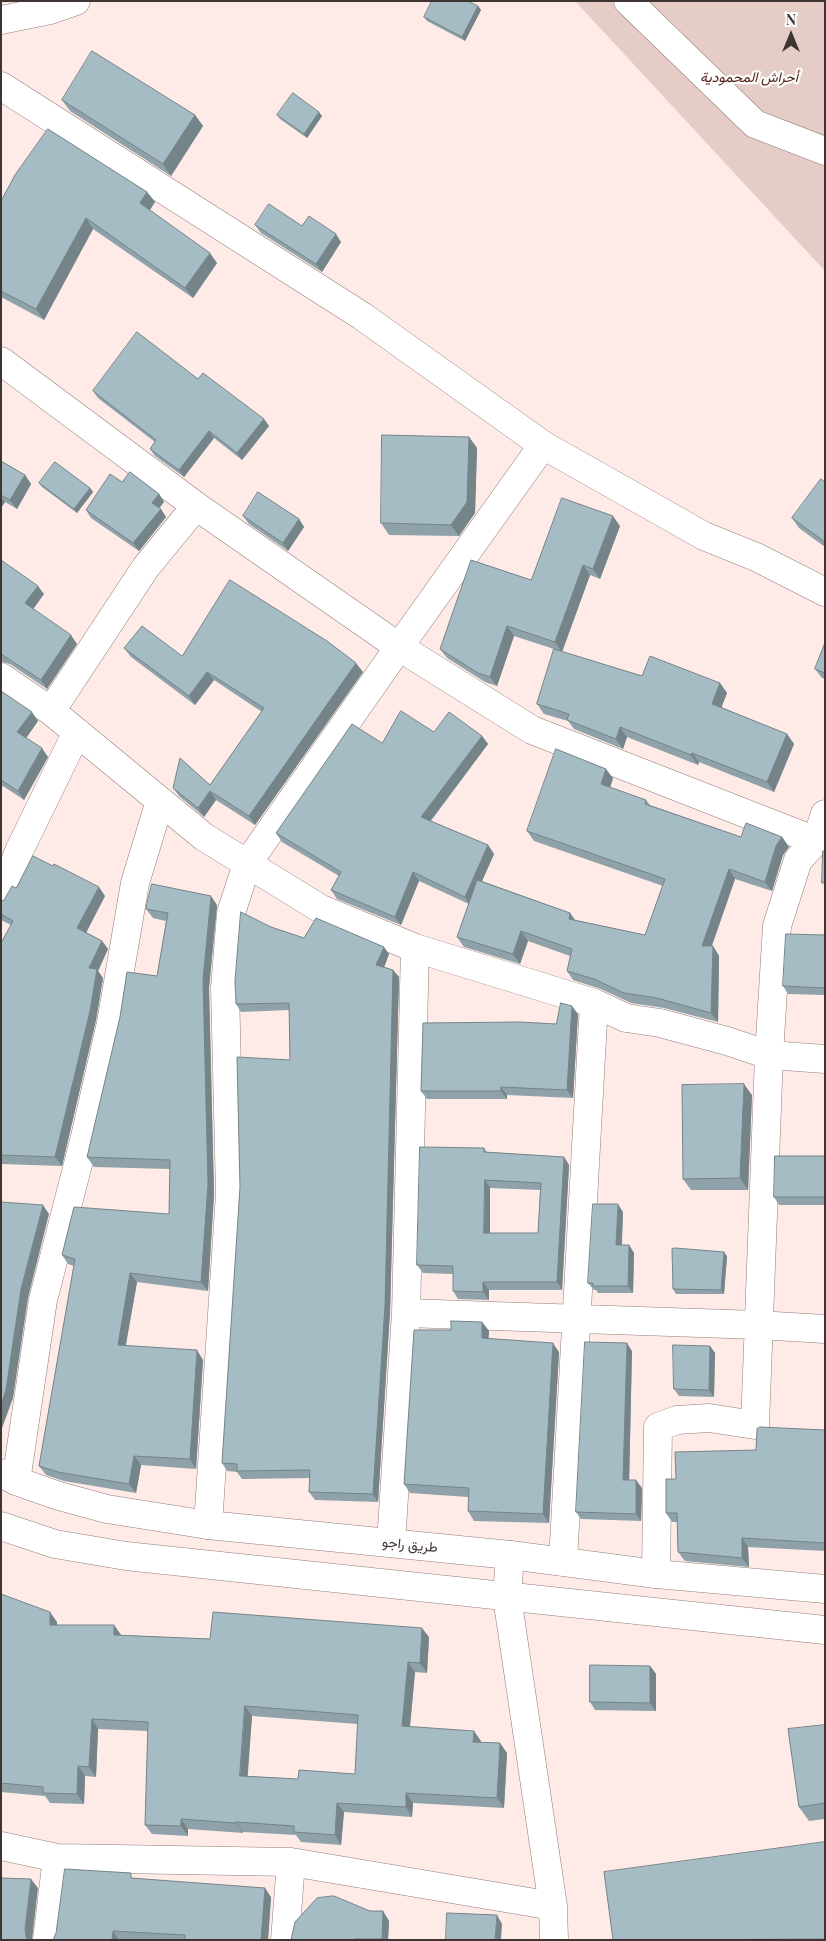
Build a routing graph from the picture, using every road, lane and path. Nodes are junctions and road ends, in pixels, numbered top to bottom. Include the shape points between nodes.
1 (76, 1) edge
2 (628, 1) edge
3 (1, 20) edge
4 (1, 86) edge
5 (820, 144) edge
6 (1, 361) edge
7 (543, 445) junction
8 (196, 506) junction
9 (825, 592) edge
10 (399, 647) junction
11 (1, 677) edge
12 (51, 711) junction
13 (77, 732) junction
14 (160, 801) junction
15 (825, 814) edge
16 (820, 841) edge
17 (248, 864) junction
18 (1, 896) edge
19 (415, 948) junction
20 (594, 1004) junction
21 (769, 1055) junction
22 (825, 1059) edge
23 (406, 1313) junction
24 (576, 1318) junction
25 (758, 1325) junction
26 (825, 1329) edge
27 (9, 1477) edge
28 (208, 1524) junction
29 (1, 1526) edge
30 (391, 1543) junction
31 (510, 1555) junction
32 (563, 1561) junction
33 (656, 1574) junction
34 (825, 1589) edge
35 (507, 1597) junction
36 (825, 1630) edge
37 (1, 1846) edge
38 (57, 1858) junction
39 (292, 1862) junction
40 (553, 1906) junction
41 (47, 1940) edge
42 (285, 1940) edge
43 (554, 1940) edge

1 - 3 street
2 - 5 street via 755,124
4 - 7 street via 362,316
6 - 8 street
7 - 9 street via 704,536 756,557
7 - 10 street
8 - 10 street
8 - 12 street via 146,567
10 - 16 street via 532,730
10 - 17 street
11 - 12 street
12 - 13 street
13 - 14 street
13 - 18 street via 20,849
14 - 17 street via 204,837
14 - 27 street via 135,883 111,1023 43,1300
15 - 16 street
16 - 21 street via 798,860 777,926
17 - 19 street via 321,909
17 - 28 street via 230,913 225,988 230,1194
19 - 20 street
19 - 23 street
20 - 21 street via 626,1018 660,1023
20 - 24 street
21 - 22 street
21 - 25 street
23 - 24 street
23 - 30 street
24 - 25 street
24 - 32 street
25 - 26 street
25 - 33 street via 755,1425 709,1418 677,1420 658,1428
27 - 28 street, طريق راجو via 107,1509
28 - 30 street, طريق راجو
29 - 35 street via 55,1544 126,1556
30 - 31 street, طريق راجو
31 - 32 street, طريق راجو
31 - 35 street
32 - 33 street, طريق راجو
33 - 34 street, طريق راجو
35 - 36 street
35 - 40 street
37 - 38 street
38 - 39 street
38 - 41 street
39 - 40 street
39 - 42 street
40 - 43 street

